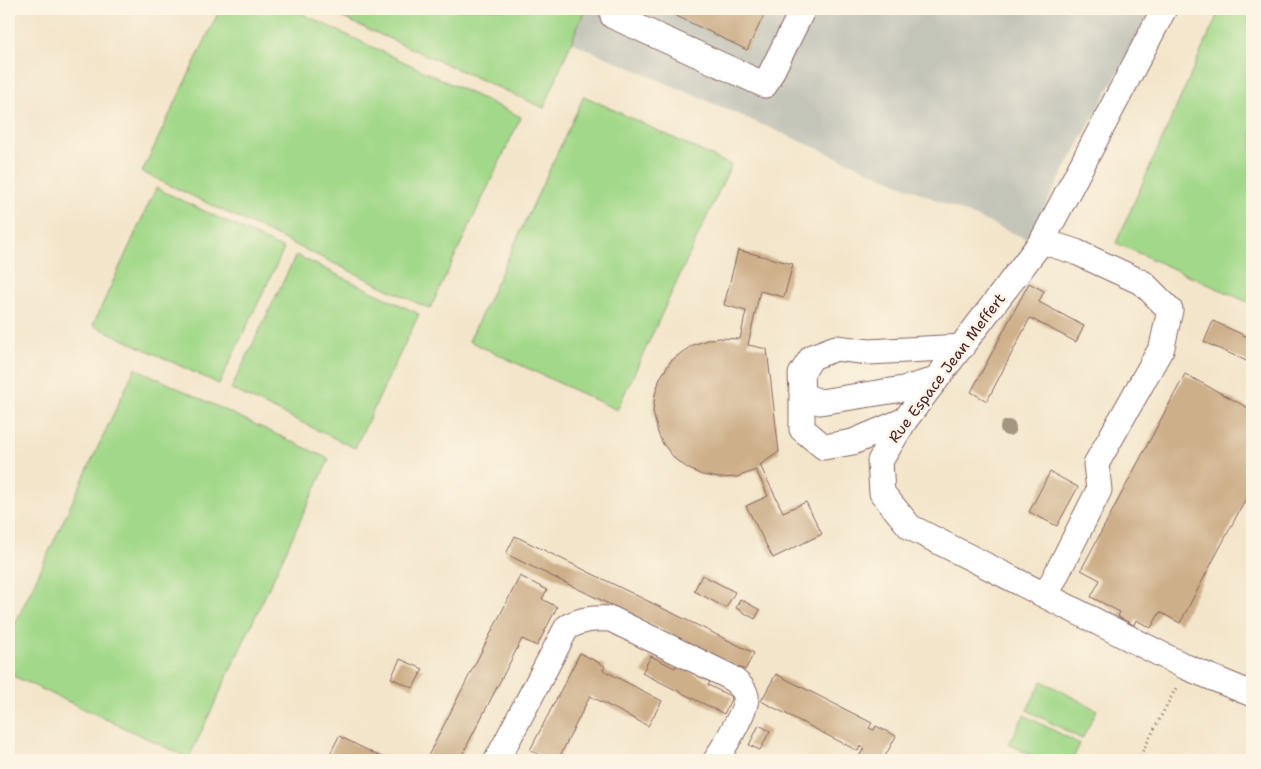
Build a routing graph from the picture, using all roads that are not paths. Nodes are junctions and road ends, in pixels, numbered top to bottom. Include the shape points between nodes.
1 (612, 9) edge
2 (803, 9) edge
3 (1164, 9) edge
4 (1042, 241) junction
5 (962, 347) junction
6 (936, 380) junction
7 (802, 395) junction
8 (905, 420) junction
9 (1046, 596) junction
10 (1252, 694) edge
11 (497, 760) edge
12 (716, 760) edge

1 - 2 lane via 613,16 765,84
3 - 4 lane, Rue Espace Jean Meffert
4 - 5 lane, Rue Espace Jean Meffert
4 - 9 lane via 1076,252 1143,283 1170,310 1162,347 1096,464 1099,490
5 - 6 lane, Rue Espace Jean Meffert
5 - 7 lane via 869,352 836,348 812,357 801,374
6 - 7 lane via 903,389 820,402
6 - 8 lane, Rue Espace Jean Meffert
7 - 8 lane via 802,429 824,447 853,442
8 - 9 lane, Rue Espace Jean Meffert via 880,461 882,493 910,527
9 - 10 lane, Rue Espace Jean Meffert via 1186,667
11 - 12 lane via 567,626 592,618 611,619 738,683 746,695 746,705

